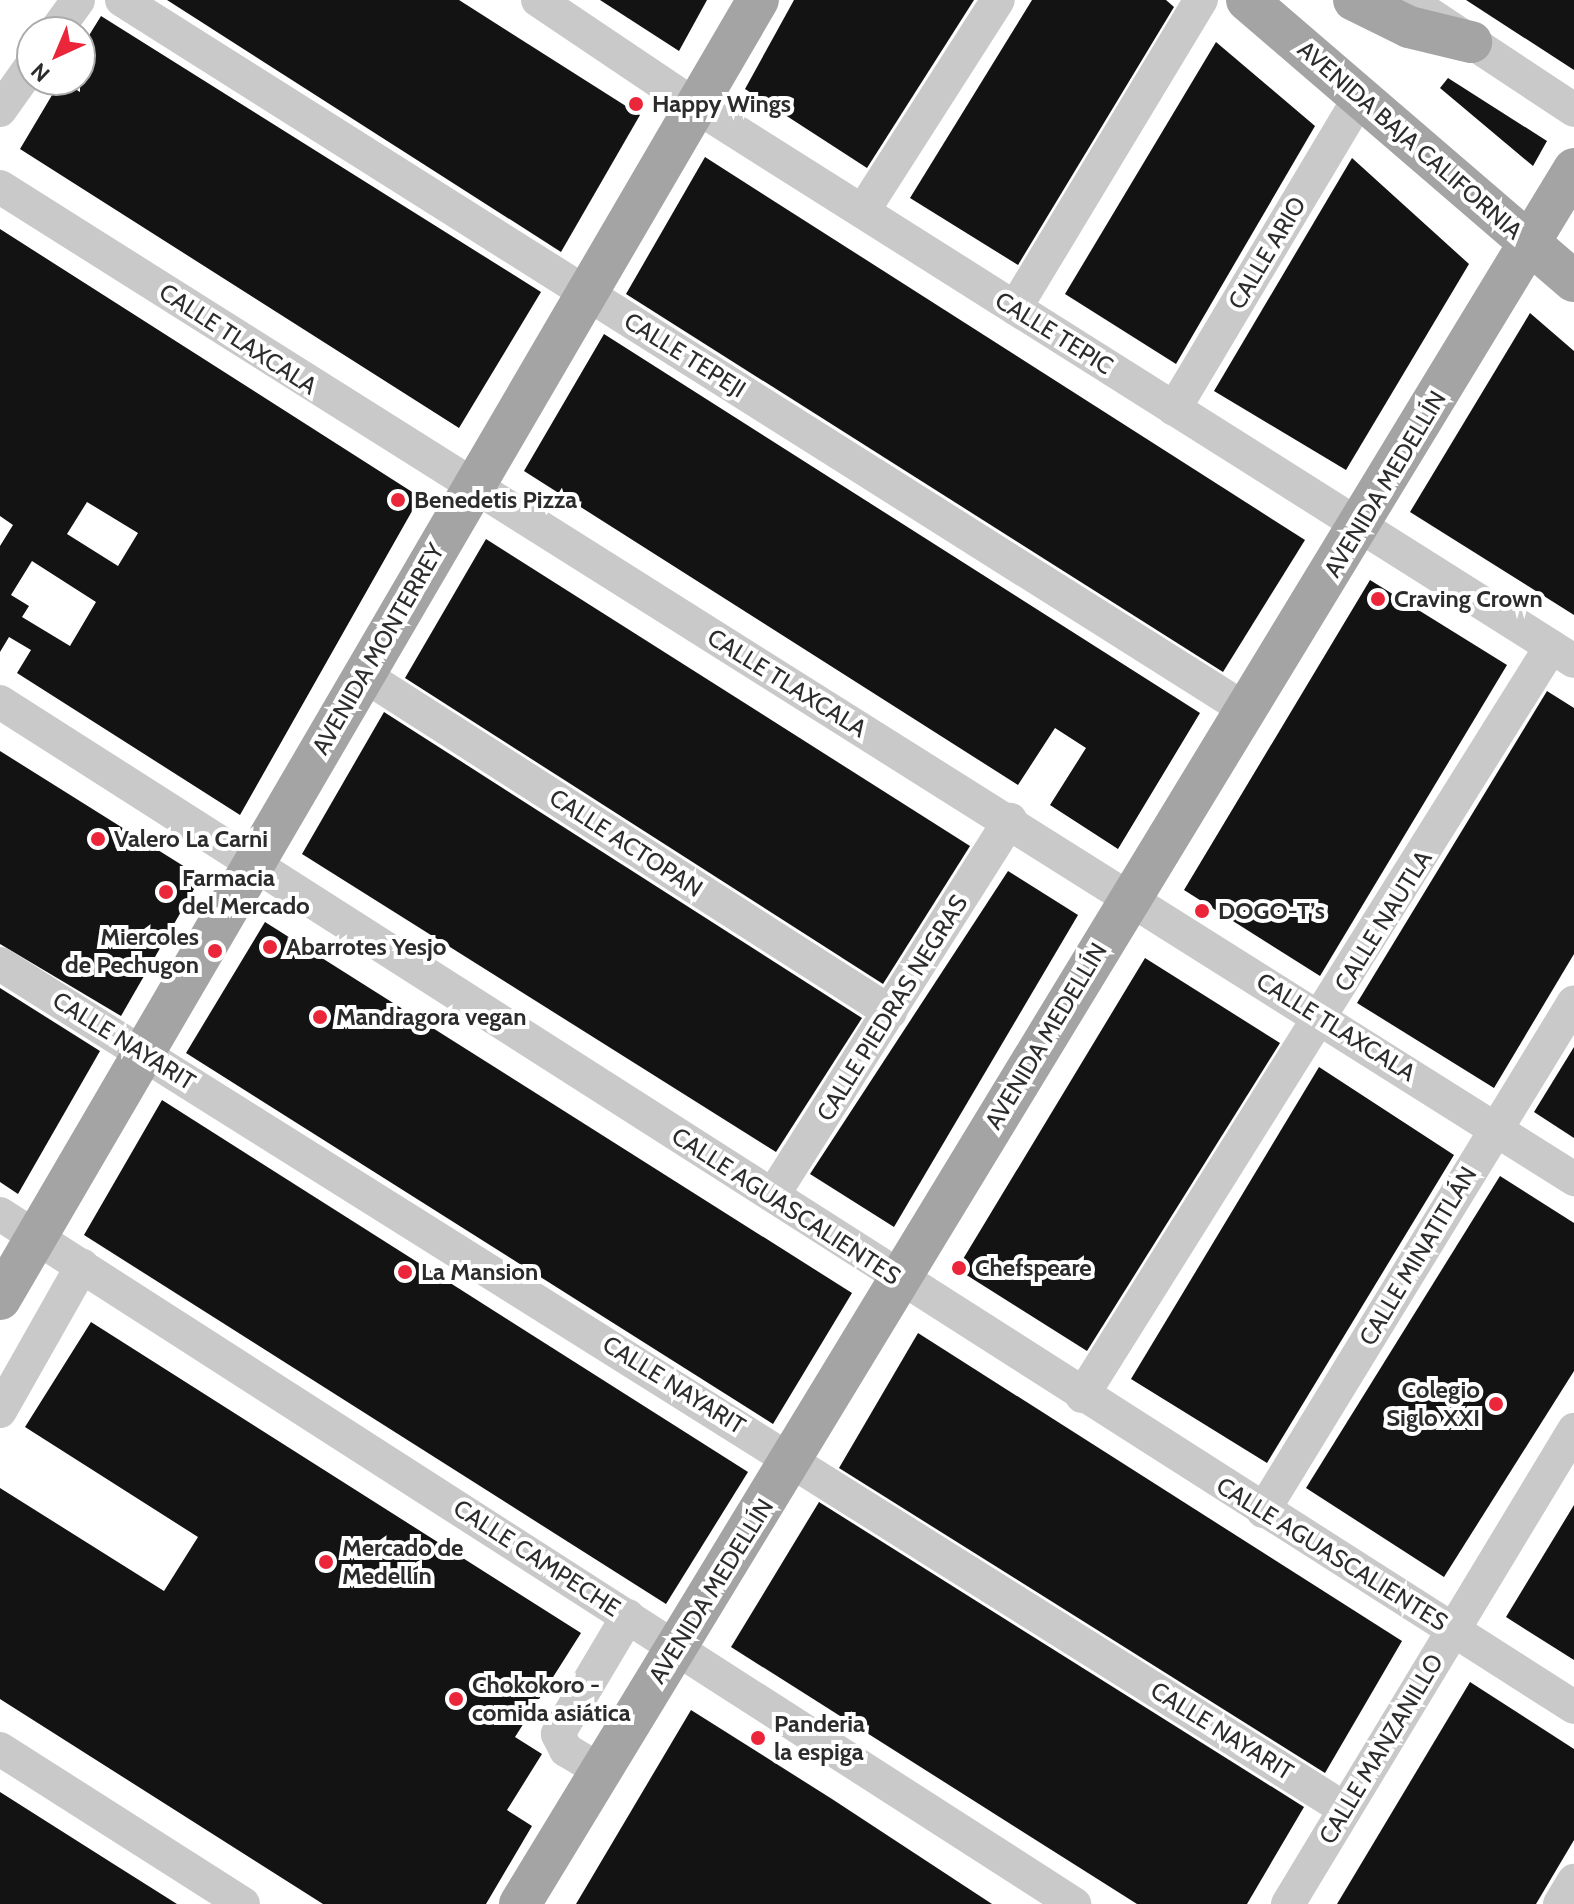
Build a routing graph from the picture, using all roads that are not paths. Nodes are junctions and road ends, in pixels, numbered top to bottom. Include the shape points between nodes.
1 (122, 0) edge
2 (538, 0) edge
3 (758, 0) edge
4 (998, 0) edge
5 (1201, 0) edge
6 (1247, 0) edge
7 (1354, 0) edge
8 (1408, 0) edge
9 (1471, 42) junction
10 (16, 88) edge
11 (1360, 97) junction
12 (697, 107) junction
13 (0, 110) edge
14 (1574, 110) edge
15 (1574, 169) edge
16 (0, 187) edge
17 (863, 211) junction
18 (1530, 243) junction
19 (1574, 281) edge
20 (584, 290) junction
21 (1015, 308) junction
22 (1174, 409) junction
23 (473, 489) junction
24 (1361, 525) junction
25 (1563, 654) edge
26 (362, 674) junction
27 (0, 702) edge
28 (1248, 711) junction
29 (1010, 820) junction
30 (253, 865) junction
31 (1132, 897) junction
32 (0, 964) edge
33 (1574, 1002) edge
34 (890, 1012) junction
35 (1322, 1019) junction
36 (142, 1053) junction
37 (1495, 1128) junction
38 (1574, 1179) edge
39 (773, 1195) junction
40 (0, 1214) edge
41 (36, 1236) junction
42 (82, 1266) junction
43 (898, 1279) junction
44 (0, 1299) edge
45 (1082, 1396) junction
46 (0, 1411) edge
47 (1574, 1430) edge
48 (792, 1459) junction
49 (1263, 1511) junction
50 (628, 1616) junction
51 (1453, 1630) junction
52 (676, 1647) junction
53 (1574, 1707) edge
54 (0, 1749) edge
55 (601, 1771) junction
56 (1345, 1809) junction
57 (1574, 1881) edge
58 (243, 1904) edge
59 (520, 1904) edge
60 (1074, 1904) edge
61 (1288, 1904) edge
62 (1560, 1904) edge

1 - 20 street, CALLE TEPEJI
2 - 12 street, CALLE TEPIC
3 - 12 main road, AVENIDA MONTERREY
4 - 17 street
5 - 21 street
6 - 11 main road, AVENIDA BAJA CALIFORNIA
7 - 9 main road via 1409,27
8 - 9 street
9 - 14 street
10 - 13 street
11 - 18 main road, AVENIDA BAJA CALIFORNIA
11 - 22 street, CALLE ARIO
12 - 17 street, CALLE TEPIC
12 - 20 main road, AVENIDA MONTERREY
15 - 18 main road, AVENIDA MEDELLÍN
16 - 23 street, CALLE TLAXCALA
17 - 21 street, CALLE TEPIC
18 - 19 main road, AVENIDA BAJA CALIFORNIA
18 - 24 main road, AVENIDA MEDELLÍN
20 - 23 main road, AVENIDA MONTERREY
20 - 28 street, CALLE TEPEJI
21 - 22 street, CALLE TEPIC
22 - 24 street, CALLE TEPIC
23 - 26 main road, AVENIDA MONTERREY
23 - 29 street, CALLE TLAXCALA
24 - 25 street, CALLE TEPIC
24 - 28 main road, AVENIDA MEDELLÍN
25 - 35 street, CALLE NAUTLA
26 - 30 main road, AVENIDA MONTERREY
26 - 34 street, CALLE ACTOPAN
27 - 30 street, CALLE AGUASCALIENTES
28 - 31 main road, AVENIDA MEDELLÍN
29 - 31 street, CALLE TLAXCALA
29 - 34 street, CALLE PIEDRAS NEGRAS
30 - 36 main road, AVENIDA MONTERREY
30 - 39 street, CALLE AGUASCALIENTES
31 - 35 street, CALLE TLAXCALA
31 - 43 main road, AVENIDA MEDELLÍN
32 - 36 street, CALLE NAYARIT
33 - 37 street, CALLE MINATITLÁN
34 - 39 street, CALLE PIEDRAS NEGRAS
35 - 37 street, CALLE TLAXCALA
35 - 45 street, CALLE NAUTLA
36 - 41 main road, AVENIDA MONTERREY
36 - 48 street, CALLE NAYARIT
37 - 38 street, CALLE TLAXCALA
37 - 49 street, CALLE MINATITLÁN
39 - 43 street, CALLE AGUASCALIENTES
40 - 41 street, CALLE CAMPECHE
41 - 42 street, CALLE CAMPECHE
41 - 44 main road, AVENIDA MONTERREY
42 - 46 street
42 - 50 street, CALLE CAMPECHE
43 - 45 street, CALLE AGUASCALIENTES
43 - 48 main road, AVENIDA MEDELLÍN
45 - 49 street, CALLE AGUASCALIENTES
47 - 51 street, CALLE MANZANILLO
48 - 52 main road, AVENIDA MEDELLÍN
48 - 56 street, CALLE NAYARIT
49 - 51 street, CALLE AGUASCALIENTES
50 - 52 street, CALLE CAMPECHE
50 - 55 street via 558,1734 566,1750
51 - 53 street, CALLE AGUASCALIENTES
51 - 56 street, CALLE MANZANILLO
52 - 55 main road, AVENIDA MEDELLÍN
52 - 60 street, CALLE CAMPECHE
54 - 58 street
55 - 59 main road, AVENIDA MEDELLÍN
56 - 61 street, CALLE MANZANILLO
57 - 62 street

